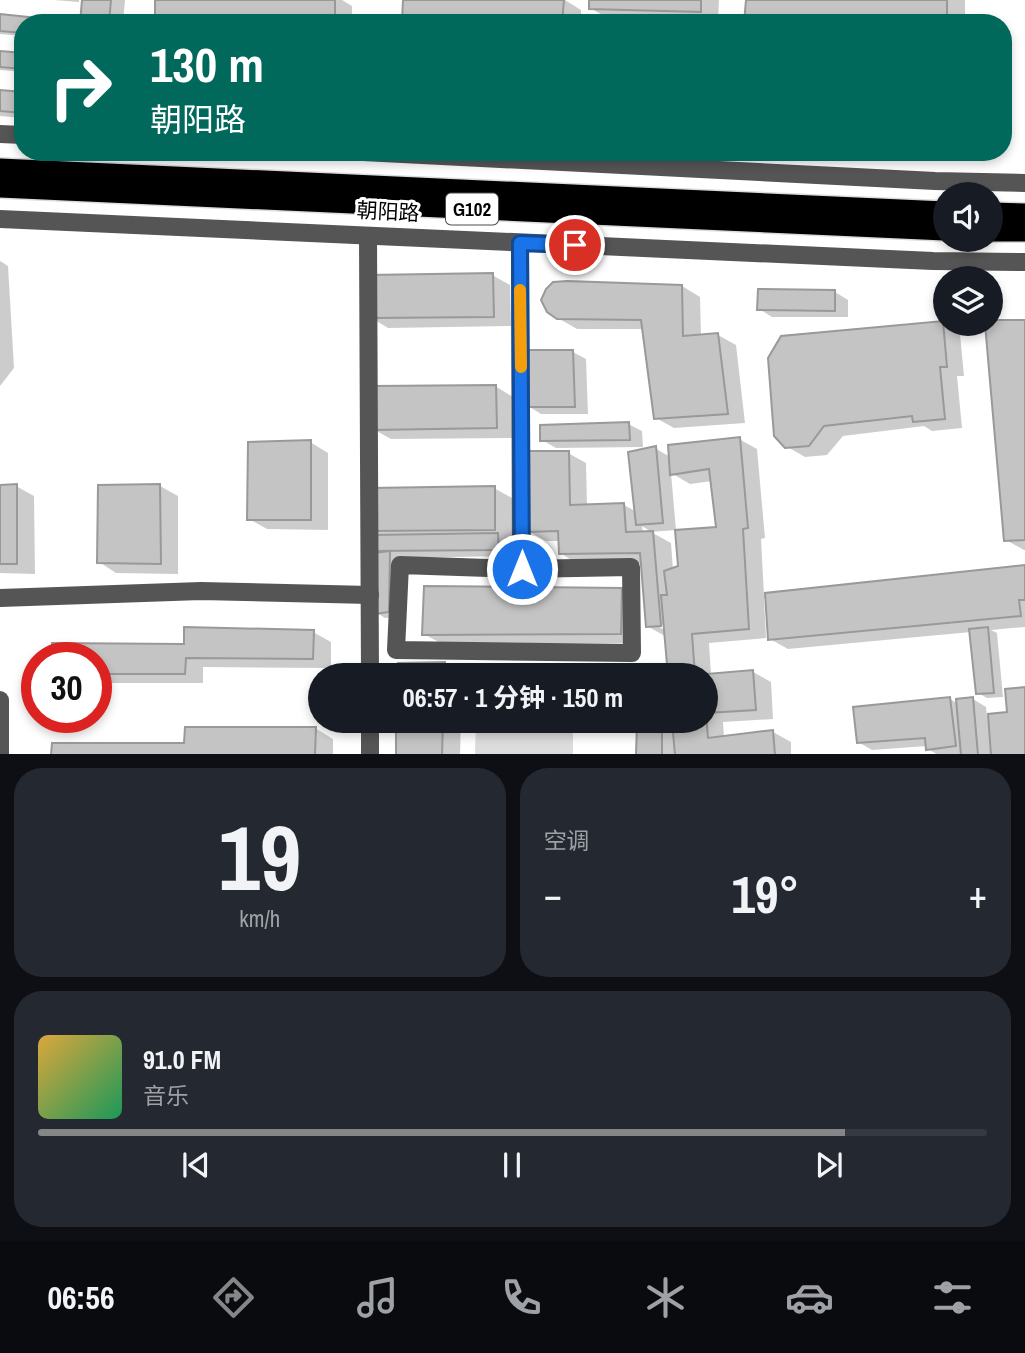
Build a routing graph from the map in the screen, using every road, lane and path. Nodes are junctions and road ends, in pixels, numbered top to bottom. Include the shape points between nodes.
1 (541, 161) edge
2 (0, 169) edge
3 (1025, 183) edge
4 (0, 187) edge
5 (933, 211) edge
6 (1003, 213) edge
7 (1025, 214) edge
8 (0, 219) edge
9 (933, 229) edge
10 (1003, 231) edge
11 (1025, 231) edge
12 (368, 236) junction
13 (520, 243) junction
14 (1025, 262) edge
15 (522, 569) junction
16 (370, 595) junction
17 (0, 598) edge
18 (370, 663) edge
19 (0, 700) edge
20 (370, 733) edge
21 (1, 754) edge
22 (370, 754) edge

1 - 3 street
2 - 5 highway, 朝阳路 / G102
4 - 9 highway, 朝阳路 / G102
6 - 7 highway
8 - 12 street, 朝阳路
10 - 11 highway
12 - 13 street, 朝阳路
12 - 16 street
13 - 14 street, 朝阳路
13 - 15 street
15 - 15 street via 400,565 396,650 632,653 631,567
16 - 17 street via 201,591
16 - 18 street
19 - 21 street
20 - 22 street

